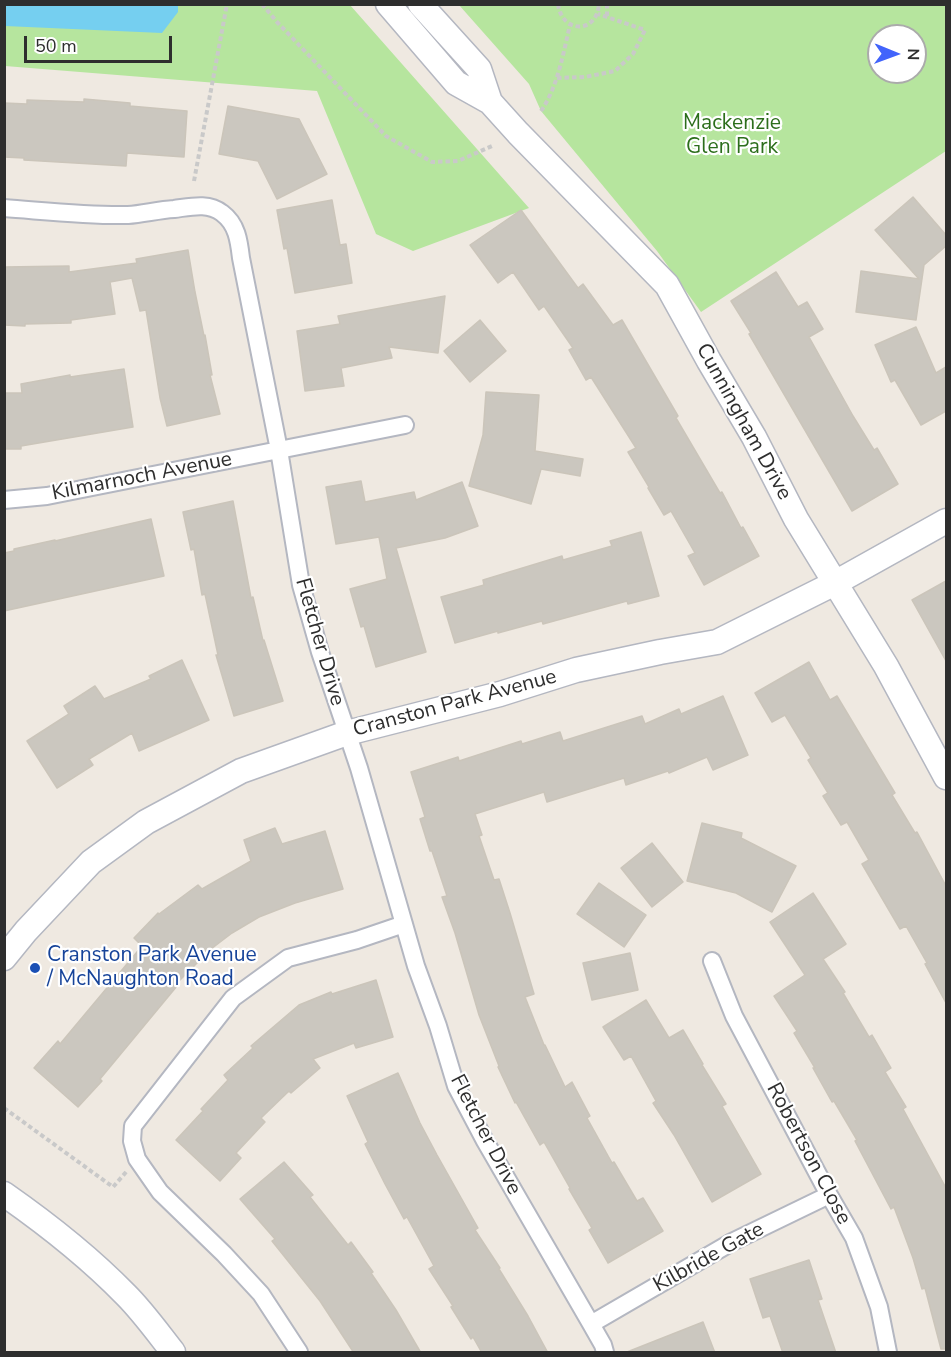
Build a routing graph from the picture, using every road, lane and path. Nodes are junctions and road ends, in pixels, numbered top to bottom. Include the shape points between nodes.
1 (226, 4) edge
2 (262, 4) edge
3 (388, 4) edge
4 (420, 4) edge
5 (558, 4) edge
6 (599, 4) edge
7 (607, 4) edge
8 (598, 14) junction
9 (607, 17) junction
10 (570, 25) junction
11 (557, 78) junction
12 (490, 102) junction
13 (541, 111) dead end
14 (492, 146) dead end
15 (194, 182) dead end
16 (4, 208) edge
17 (405, 425) dead end
18 (279, 450) junction
19 (4, 500) edge
20 (946, 521) edge
21 (836, 583) junction
22 (346, 733) junction
23 (946, 777) edge
24 (404, 924) junction
25 (4, 958) edge
26 (712, 961) dead end
27 (4, 1108) edge
28 (137, 1159) junction
29 (4, 1194) edge
30 (829, 1195) junction
31 (591, 1324) junction
32 (173, 1353) edge
33 (298, 1353) edge
34 (605, 1353) edge
35 (888, 1353) edge

1 - 15 path
2 - 14 path via 386,136 432,162 458,161
3 - 12 street, Cunningham Drive via 456,83
4 - 12 street, Cunningham Drive via 479,69
5 - 10 path via 559,14
6 - 8 path
7 - 9 path
8 - 9 path
8 - 10 path via 586,25
9 - 11 path via 645,30 633,54 615,70
10 - 11 path
11 - 13 path
12 - 21 street, Cunningham Drive via 667,285 796,519
16 - 18 street, Fletcher Drive via 129,215 207,206 222,212 239,240
17 - 18 street, Kilmarnoch Avenue
18 - 19 street, Kilmarnoch Avenue via 47,496
18 - 22 street, Fletcher Drive via 301,585
20 - 21 street, Cranston Park Avenue
21 - 22 street, Cranston Park Avenue via 717,642 576,670 500,694
21 - 23 street, Cunningham Drive
22 - 24 street, Fletcher Drive
22 - 25 street, Cranston Park Avenue via 241,771 146,822 91,862
24 - 28 street via 288,958 233,998 133,1126
24 - 31 street, Fletcher Drive via 456,1086
26 - 30 street, Robertson Close via 734,1016
27 - 28 path via 112,1187
28 - 33 street via 160,1192 261,1294
29 - 32 street via 69,1243 127,1296
30 - 31 street, Kilbride Gate via 732,1242
30 - 35 street, Robertson Close via 854,1238 879,1307
31 - 34 street, Fletcher Drive

